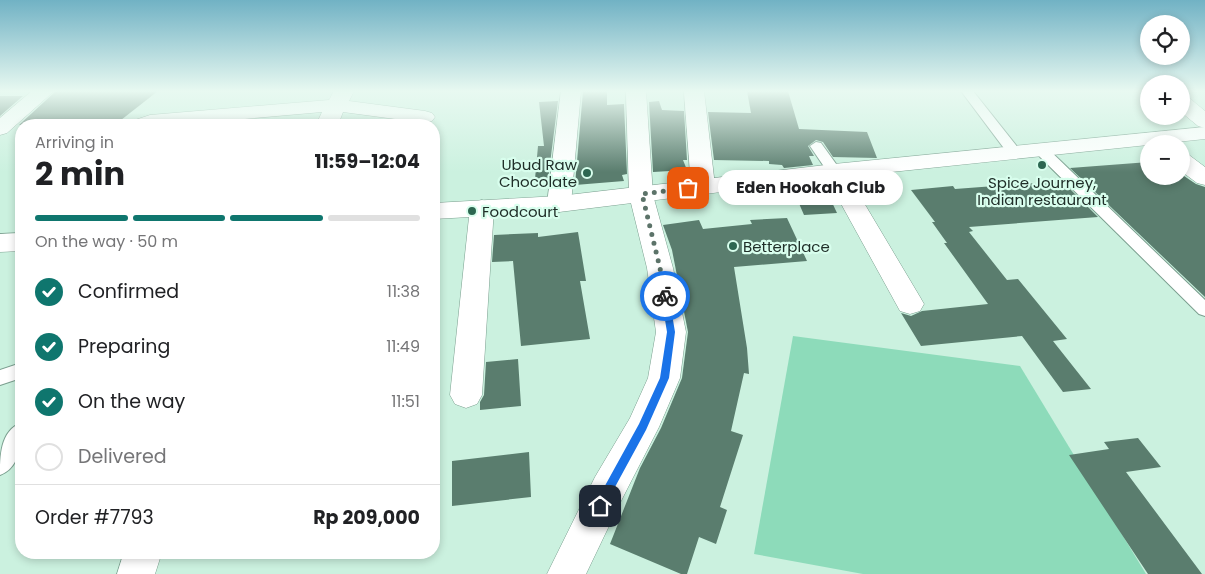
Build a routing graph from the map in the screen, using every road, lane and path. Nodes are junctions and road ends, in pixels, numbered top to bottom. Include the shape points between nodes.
1 (13, 118) edge
2 (568, 118) edge
3 (638, 118) edge
4 (697, 118) edge
5 (988, 118) edge
6 (0, 129) edge
7 (1205, 133) edge
8 (1190, 135) edge
9 (1140, 141) edge
10 (816, 146) dead end
11 (1040, 149) junction
12 (1014, 152) junction
13 (1190, 167) edge
14 (834, 170) junction
15 (1205, 178) edge
16 (703, 186) junction
17 (642, 194) junction
18 (559, 204) junction
19 (482, 208) junction
20 (440, 210) edge
21 (15, 243) edge
22 (0, 244) edge
23 (910, 304) dead end
24 (1205, 310) edge
25 (15, 372) edge
26 (0, 378) edge
27 (466, 395) dead end
28 (15, 442) edge
29 (0, 466) edge
30 (141, 559) edge
31 (136, 574) edge
32 (566, 574) edge

1 - 6 street
2 - 18 street
3 - 17 street
4 - 16 street
5 - 12 lane
7 - 8 street
9 - 11 street
10 - 14 lane
11 - 12 street
11 - 24 lane
12 - 14 street
13 - 15 street
14 - 16 street
14 - 23 street
16 - 17 street
17 - 18 street
17 - 32 street via 671,332 664,378
18 - 19 street
19 - 20 street
19 - 27 street
21 - 22 street
25 - 26 lane
28 - 29 lane
30 - 31 street

